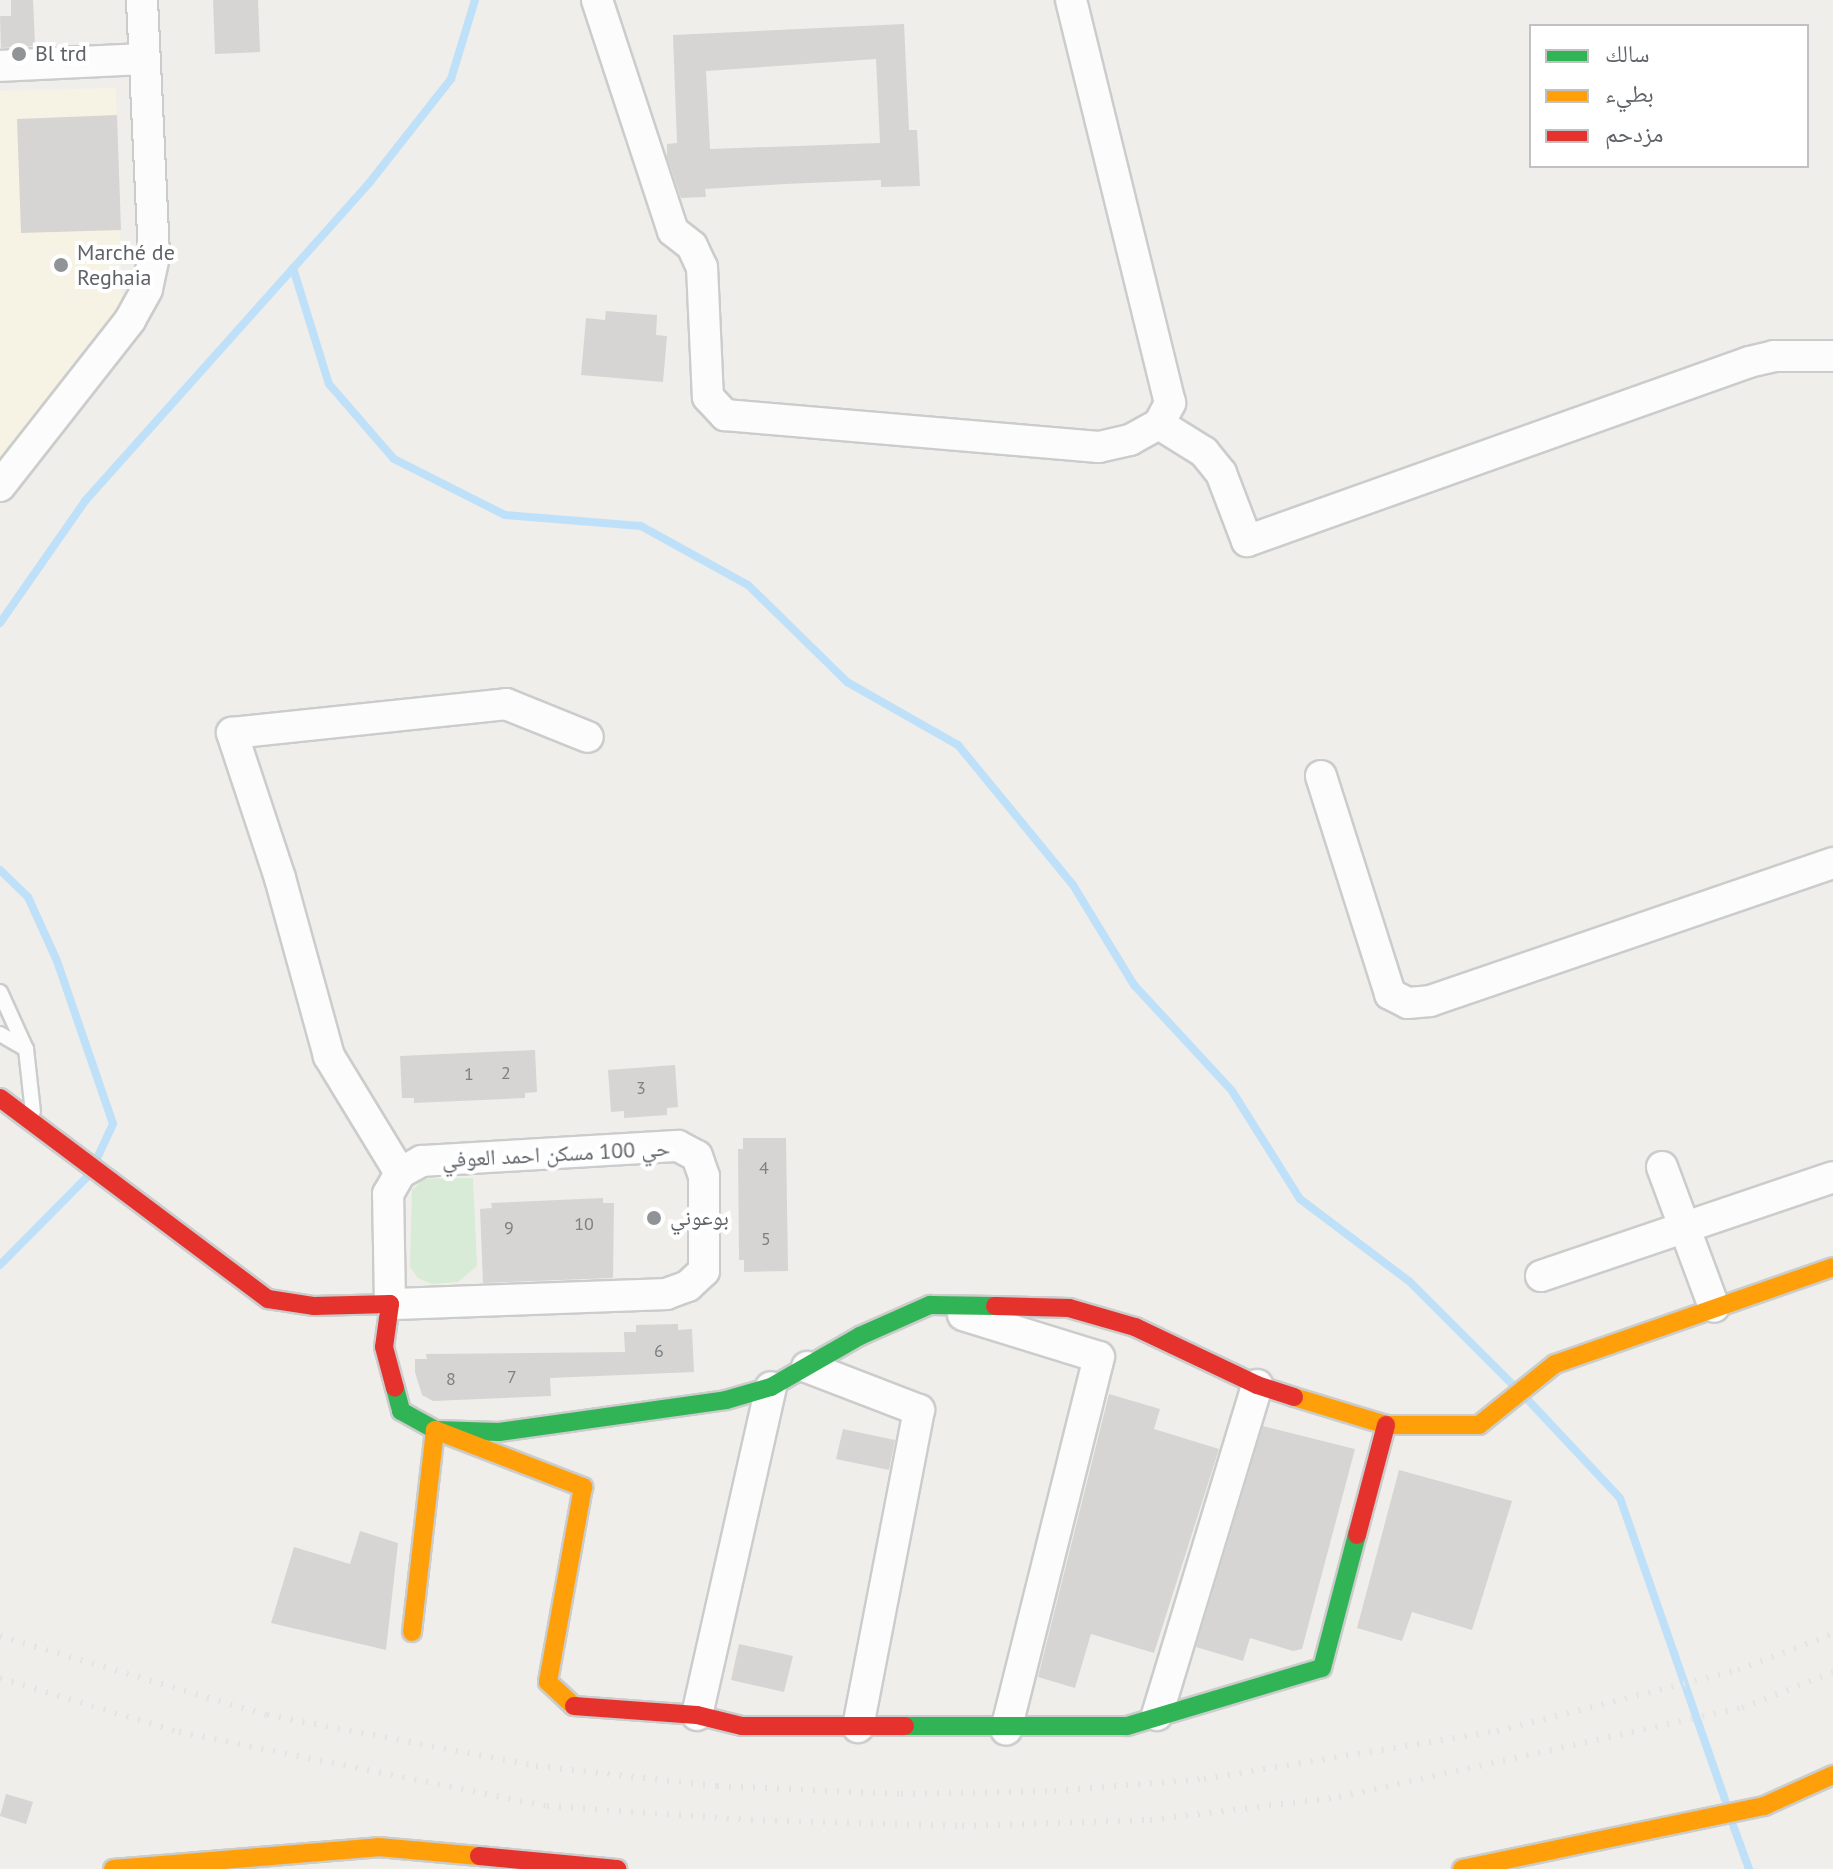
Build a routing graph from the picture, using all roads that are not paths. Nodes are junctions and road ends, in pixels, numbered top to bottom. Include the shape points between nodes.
1 (142, 0) edge
2 (597, 0) edge
3 (1071, 0) edge
4 (144, 59) junction
5 (0, 66) edge
6 (1833, 356) edge
7 (1159, 424) junction
8 (0, 486) edge
9 (588, 737) dead end
10 (1321, 776) dead end
11 (1833, 863) edge
12 (0, 992) edge
13 (0, 1034) edge
14 (26, 1049) junction
15 (0, 1098) edge
16 (34, 1124) junction
17 (1662, 1167) dead end
18 (400, 1173) junction
19 (1833, 1177) edge
20 (1685, 1227) junction
21 (1833, 1267) edge
22 (1541, 1276) dead end
23 (390, 1304) junction
24 (930, 1305) junction
25 (1714, 1307) junction
26 (807, 1367) junction
27 (1257, 1385) junction
28 (771, 1387) junction
29 (1386, 1425) junction
30 (435, 1430) junction
31 (412, 1632) dead end
32 (697, 1715) junction
33 (1157, 1715) junction
34 (858, 1727) junction
35 (1006, 1730) junction
36 (1833, 1775) edge
37 (378, 1847) junction
38 (122, 1868) edge
39 (383, 1869) edge
40 (617, 1869) edge
41 (1462, 1869) edge

1 - 4 street
2 - 7 street via 673,231 692,246 702,267 708,397 725,415 1099,447 1130,440
3 - 7 street via 1168,384 1170,403
4 - 5 street
4 - 8 street via 154,255 147,289 130,320
6 - 7 street via 1774,356 1749,362 1247,541 1221,473 1204,452
9 - 18 street via 506,704 232,733 280,878 329,1056
10 - 11 street via 1390,994 1408,1003 1430,1001
12 - 14 lane
13 - 14 lane
14 - 16 lane
15 - 16 street
16 - 23 street via 268,1299 314,1306
17 - 20 street
18 - 23 street via 388,1194
18 - 23 street, حي 100 مسكن احمد العوفي via 422,1161 678,1146 697,1156 704,1176 708,1246 704,1271 688,1286 666,1294
19 - 20 street
20 - 22 street
20 - 25 street
21 - 25 street
23 - 30 street via 384,1347 401,1411
24 - 26 street
24 - 27 street via 1069,1308 1135,1327
24 - 35 street via 1099,1357
25 - 29 street via 1555,1364 1479,1425
26 - 28 street
26 - 34 street via 919,1410
27 - 29 street
27 - 33 street
28 - 30 street via 726,1400 596,1421 499,1432
28 - 32 street
29 - 33 street via 1322,1668
30 - 31 street
30 - 32 street via 583,1487 548,1682 578,1709
32 - 34 street via 742,1726
33 - 35 street via 1127,1726
34 - 35 street
36 - 41 street via 1764,1806
37 - 38 street
37 - 39 lane
37 - 40 street

